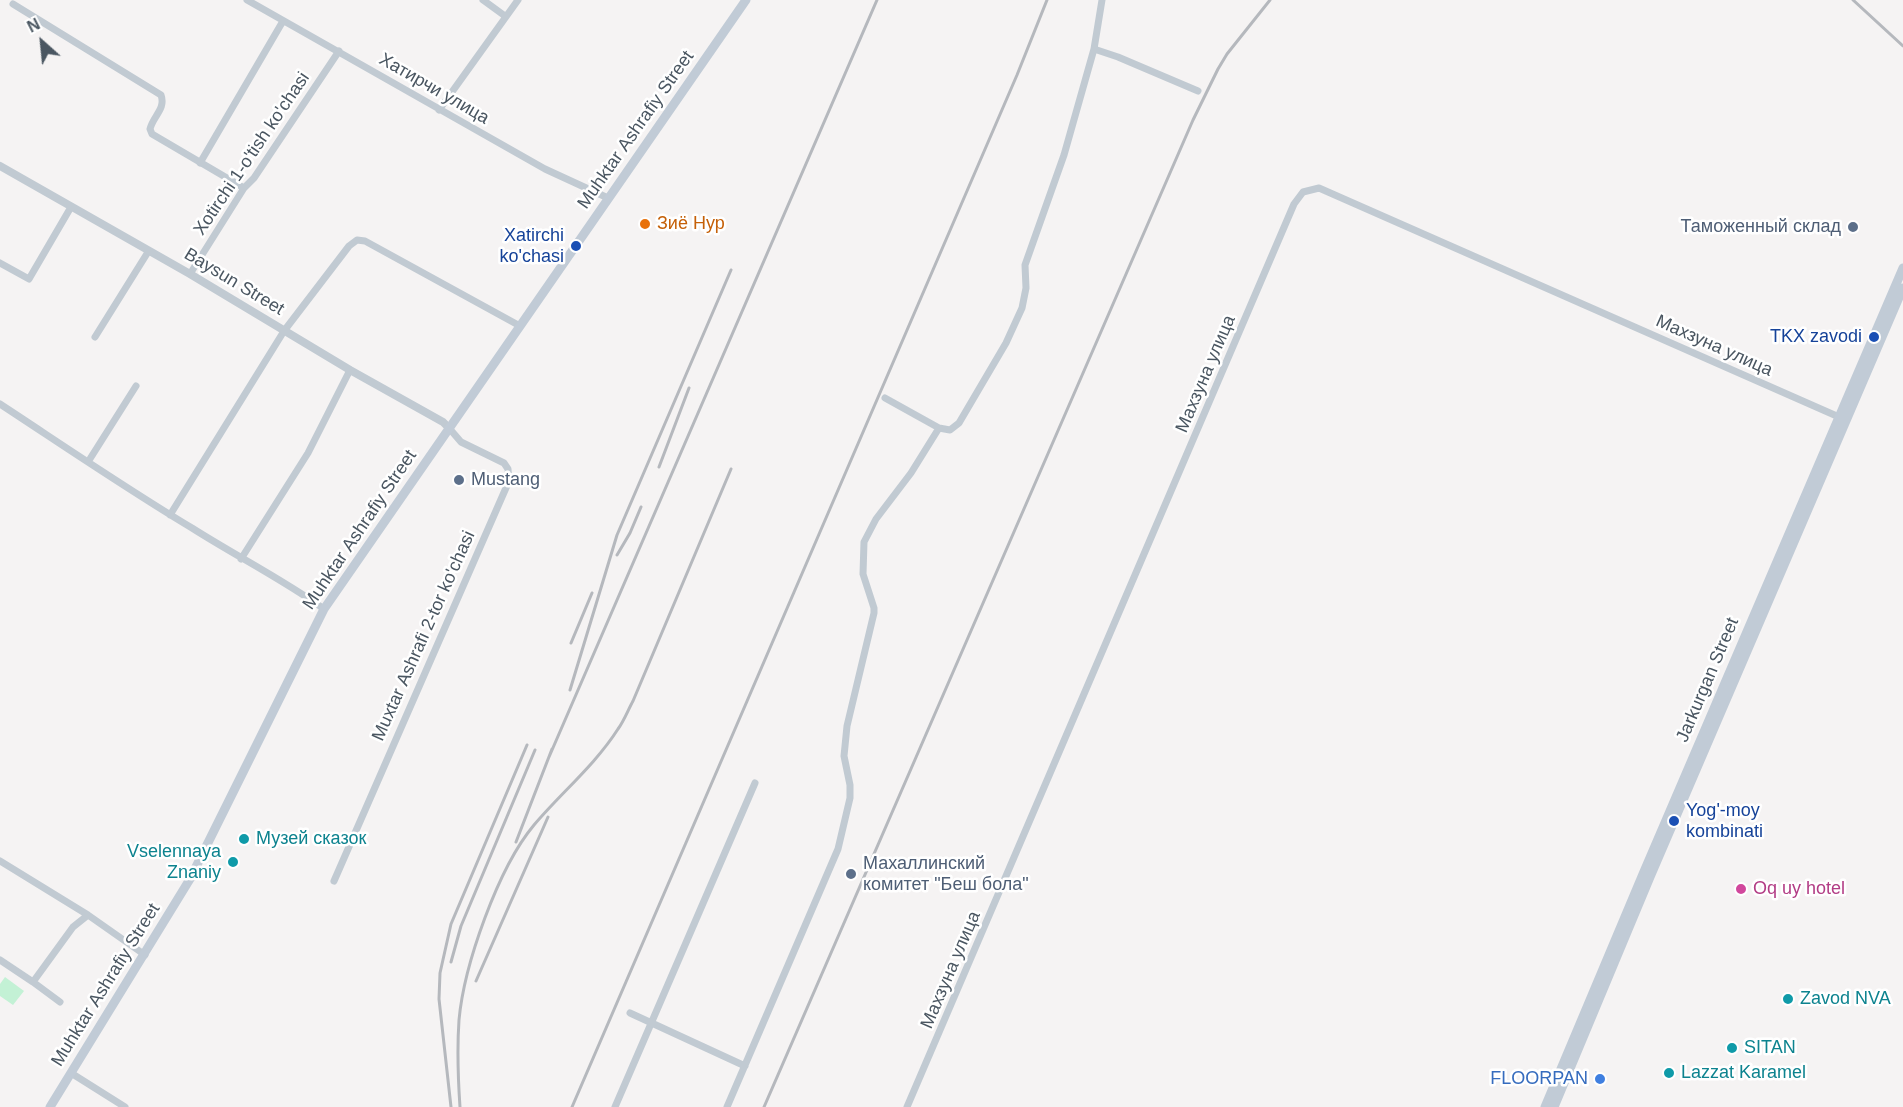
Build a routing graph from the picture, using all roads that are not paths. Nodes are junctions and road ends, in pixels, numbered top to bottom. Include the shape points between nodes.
1 (247, 0) edge
2 (483, 0) edge
3 (518, 0) edge
4 (746, 0) edge
5 (1102, 0) edge
6 (13, 4) dead end
7 (505, 16) junction
8 (283, 21) junction
9 (1094, 50) junction
10 (339, 51) junction
11 (1198, 92) dead end
12 (439, 110) junction
13 (200, 162) junction
14 (0, 166) edge
15 (244, 188) junction
16 (608, 198) junction
17 (71, 207) junction
18 (148, 252) junction
19 (0, 263) edge
20 (1903, 268) edge
21 (190, 274) junction
22 (1903, 288) edge
23 (520, 326) junction
24 (284, 331) junction
25 (95, 337) dead end
26 (350, 370) junction
27 (136, 386) dead end
28 (885, 398) dead end
29 (0, 404) edge
30 (1843, 419) junction
31 (449, 428) junction
32 (939, 428) junction
33 (88, 462) junction
34 (170, 515) junction
35 (241, 559) junction
36 (324, 609) junction
37 (755, 783) dead end
38 (0, 861) edge
39 (334, 881) dead end
40 (88, 915) junction
41 (145, 955) junction
42 (0, 960) edge
43 (33, 981) junction
44 (60, 1002) dead end
45 (630, 1013) dead end
46 (650, 1024) junction
47 (745, 1066) junction
48 (71, 1073) junction
49 (50, 1107) edge
50 (125, 1107) edge
51 (615, 1107) edge
52 (727, 1107) edge
53 (908, 1107) edge
54 (1545, 1107) edge
55 (1554, 1107) edge

1 - 8 street, Хатирчи улица
2 - 7 street
3 - 7 street
4 - 16 main road, Muhktar Ashrafiy Street
5 - 9 street
6 - 13 street via 161,95 162,107 151,123 152,134
7 - 12 street
8 - 10 street, Хатирчи улица
8 - 13 street
9 - 11 street
9 - 32 street via 1064,155 1026,261 1026,291 1017,321 959,423 950,430
10 - 12 street, Хатирчи улица
10 - 15 street, Xotirchi 1-o'tish ko'chasi
12 - 16 street, Хатирчи улица via 545,169
13 - 15 street
14 - 17 street, Bаysun Street
15 - 21 street, Xotirchi 1-o'tish ko'chasi
16 - 23 main road, Muhktar Ashrafiy Street
17 - 18 street, Bаysun Street
17 - 19 street via 29,279
18 - 21 street, Bаysun Street
18 - 25 street
20 - 30 main road, Jarkurgan Street
21 - 24 street, Bаysun Street
22 - 30 main road, Jarkurgan Street
23 - 24 street via 357,240
23 - 31 main road, Muhktar Ashrafiy Street
24 - 26 street, Bаysun Street
24 - 34 street
26 - 31 street, Bаysun Street
26 - 35 street via 308,453
27 - 33 street
28 - 32 street
29 - 33 street
30 - 53 street, Махзуна улица via 1319,188 1303,192
30 - 54 main road, Jarkurgan Street via 1647,863
30 - 55 main road, Jarkurgan Street
31 - 36 main road, Muhktar Ashrafiy Street
31 - 39 street, Muxtar Ashrafi 2-tor ko'chasi via 461,442 504,463 509,481
32 - 47 street via 864,542 863,574 874,613 847,726 844,756 850,798 841,839
33 - 34 street
34 - 35 street
35 - 36 street via 295,588
36 - 41 main road, Muhktar Ashrafiy Street via 190,879
37 - 46 street
38 - 40 street
40 - 41 street
40 - 43 street via 73,927
41 - 48 main road, Muhktar Ashrafiy Street
42 - 43 street
43 - 44 street
45 - 46 street
46 - 47 street
46 - 51 street
47 - 52 street
48 - 49 main road, Muhktar Ashrafiy Street
48 - 50 street

